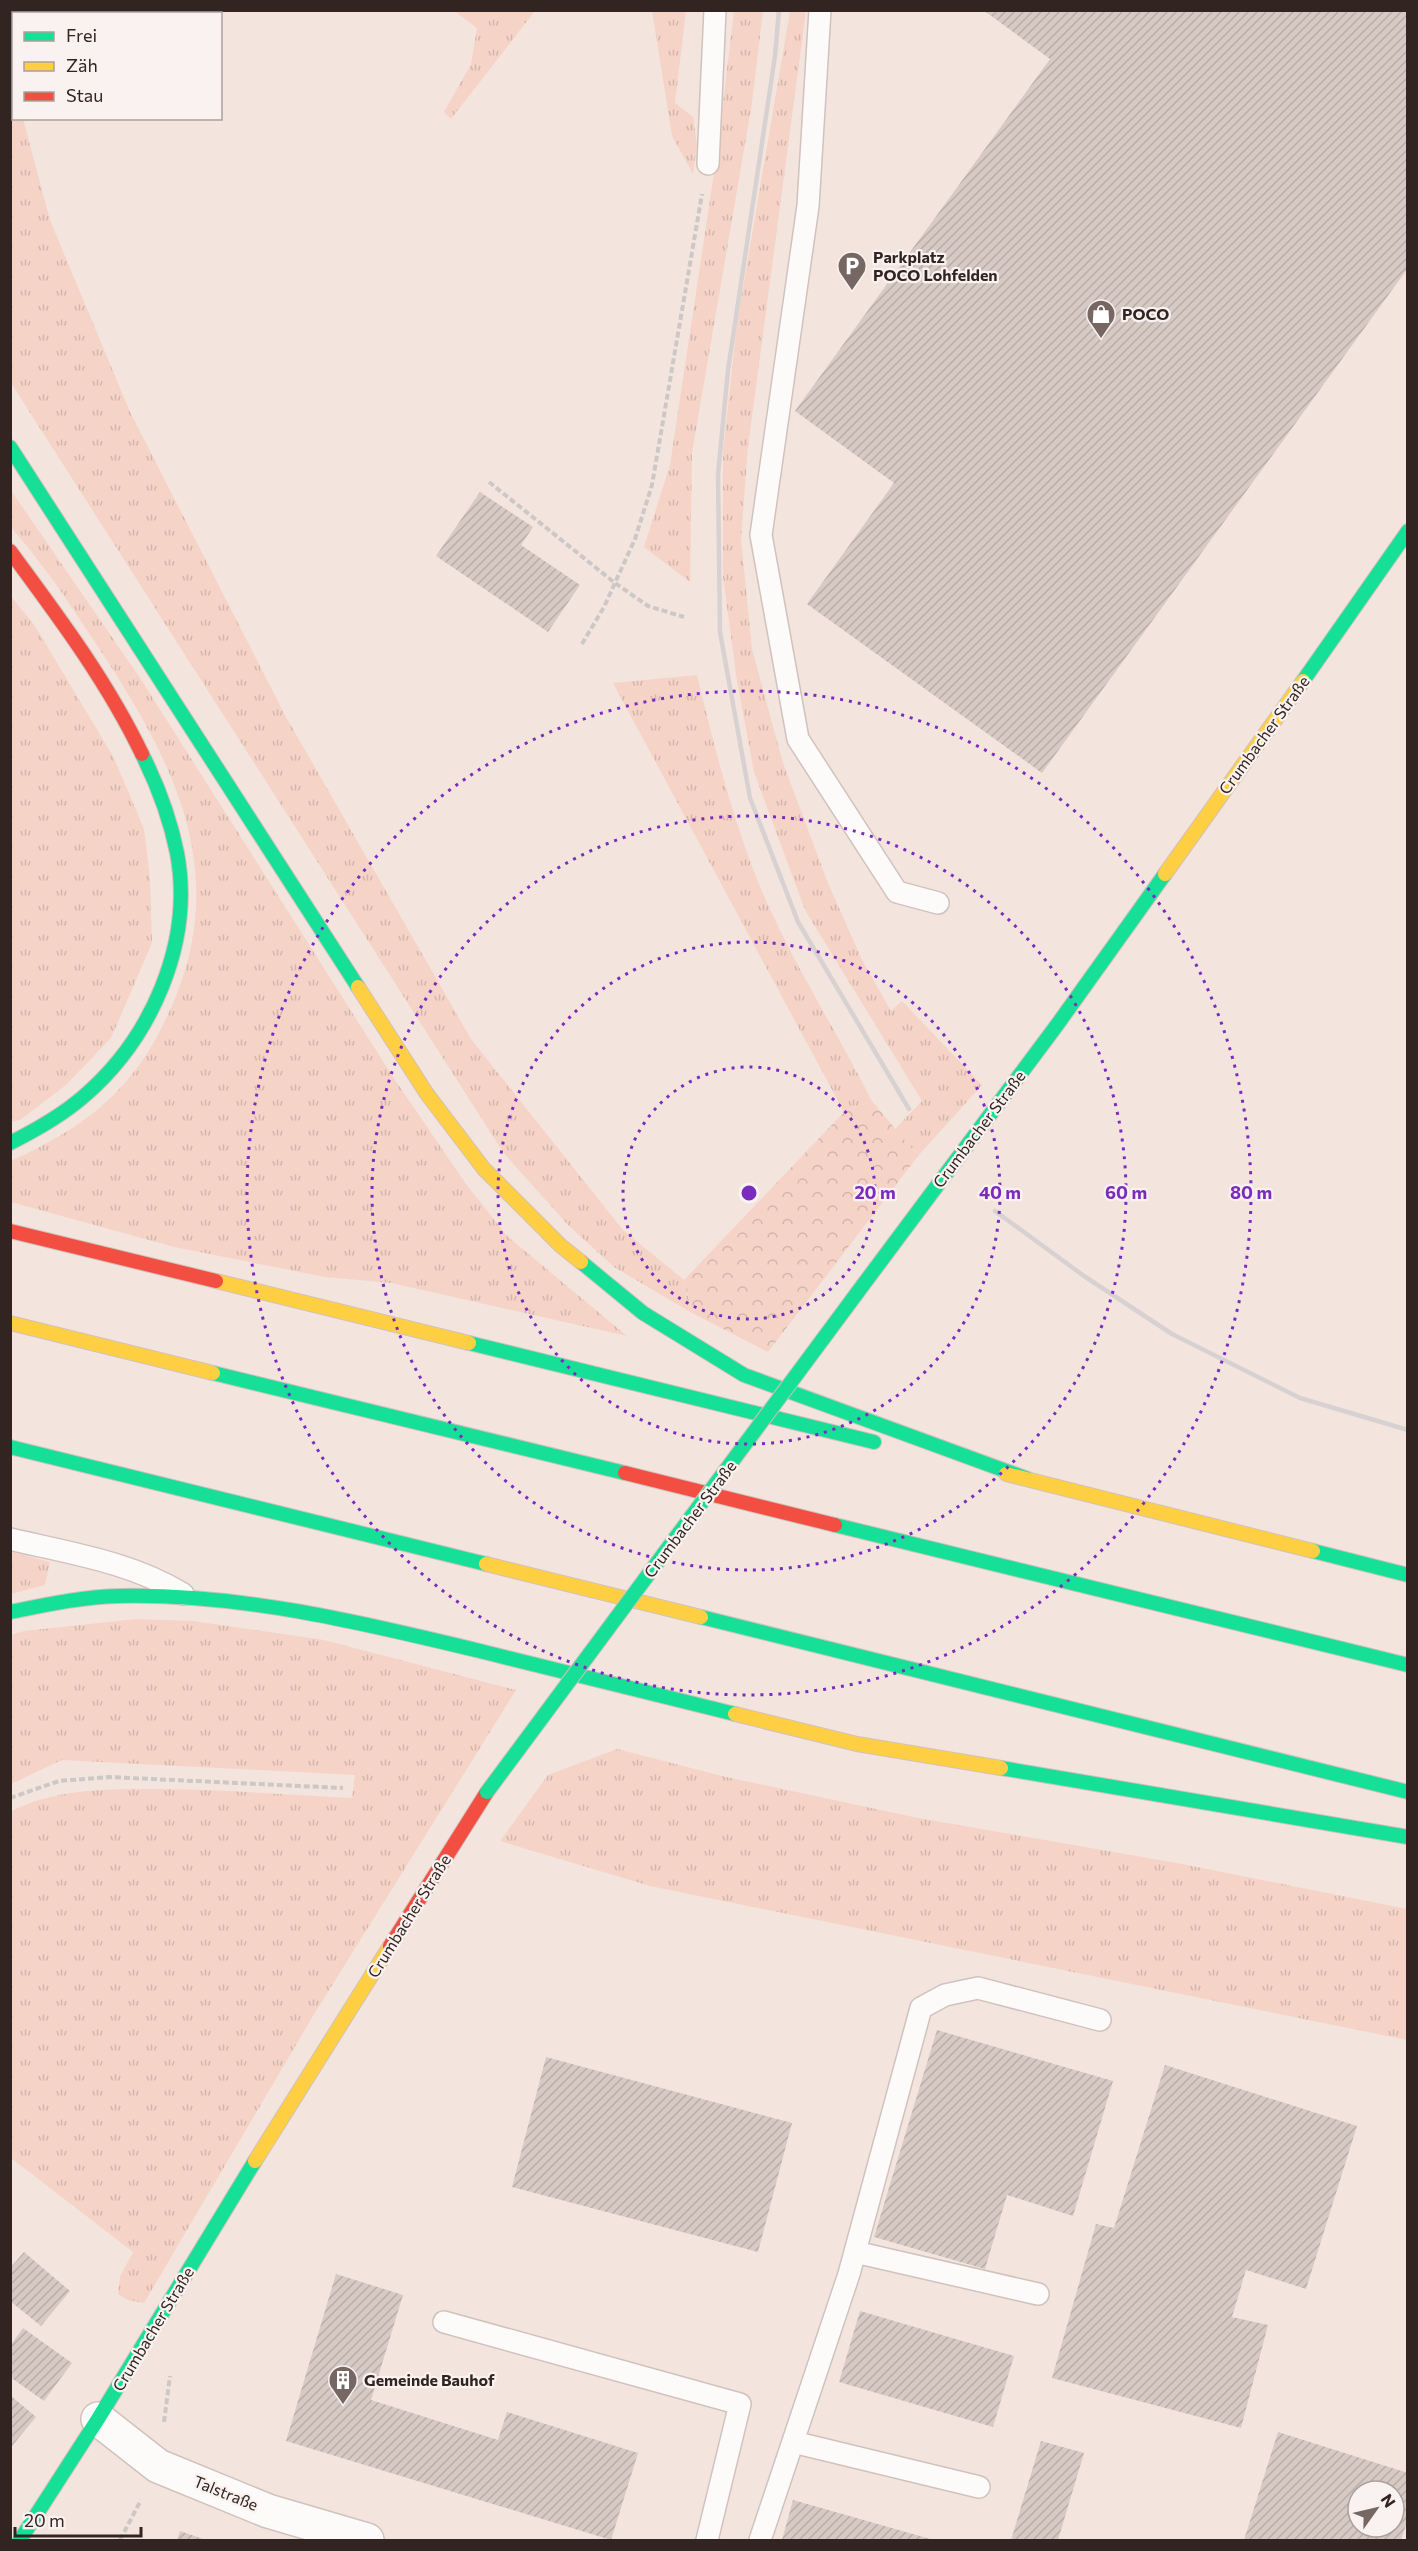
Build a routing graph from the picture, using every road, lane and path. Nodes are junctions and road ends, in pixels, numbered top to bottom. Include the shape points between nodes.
1 (715, 10) edge
2 (820, 10) edge
3 (708, 164) joint
4 (10, 447) edge
5 (489, 482) dead end
6 (1407, 531) edge
7 (10, 550) edge
8 (615, 583) junction
9 (684, 617) dead end
10 (582, 644) dead end
11 (938, 903) dead end
12 (10, 1143) edge
13 (10, 1231) edge
14 (10, 1323) edge
15 (889, 1446) dead end
16 (10, 1447) edge
17 (912, 1451) dead end
18 (1028, 1479) junction
19 (10, 1539) edge
20 (1407, 1575) edge
21 (188, 1597) junction
22 (10, 1612) edge
23 (1407, 1665) edge
24 (343, 1788) dead end
25 (1407, 1792) edge
26 (10, 1798) edge
27 (1407, 1837) edge
28 (1100, 2020) dead end
29 (855, 2252) junction
30 (1038, 2294) dead end
31 (444, 2322) dead end
32 (98, 2419) junction
33 (793, 2442) junction
34 (158, 2466) junction
35 (979, 2487) dead end
36 (20, 2541) edge
37 (120, 2541) edge
38 (367, 2541) edge
39 (707, 2541) edge
40 (760, 2541) edge

1 - 3 lane
2 - 11 lane via 808,206 761,535 798,740 897,892
3 - 8 path via 652,485 635,539
4 - 18 main road via 427,1094 484,1169 561,1246 643,1313 744,1375
5 - 8 path
6 - 32 main road, Crumbacher Straße, bridge via 1057,1025 487,1792
7 - 12 main road via 105,688 152,774 177,854 180,890 170,964 159,996 122,1056 96,1088 63,1113
8 - 9 path via 648,606
8 - 10 path
13 - 15 main road
14 - 23 main road
16 - 25 main road
17 - 18 main road
18 - 20 main road
19 - 21 lane via 122,1566 158,1579
21 - 22 main road via 116,1596
21 - 27 main road via 298,1611 427,1638 857,1744
24 - 26 path via 108,1777 59,1781
28 - 29 lane via 978,1988 945,1995 921,2008
29 - 30 lane
29 - 33 lane
31 - 39 lane via 740,2404
32 - 34 street, Talstraße
32 - 36 main road, Crumbacher Straße
33 - 35 lane
33 - 40 lane
34 - 37 path
34 - 38 street, Talstraße via 268,2511

